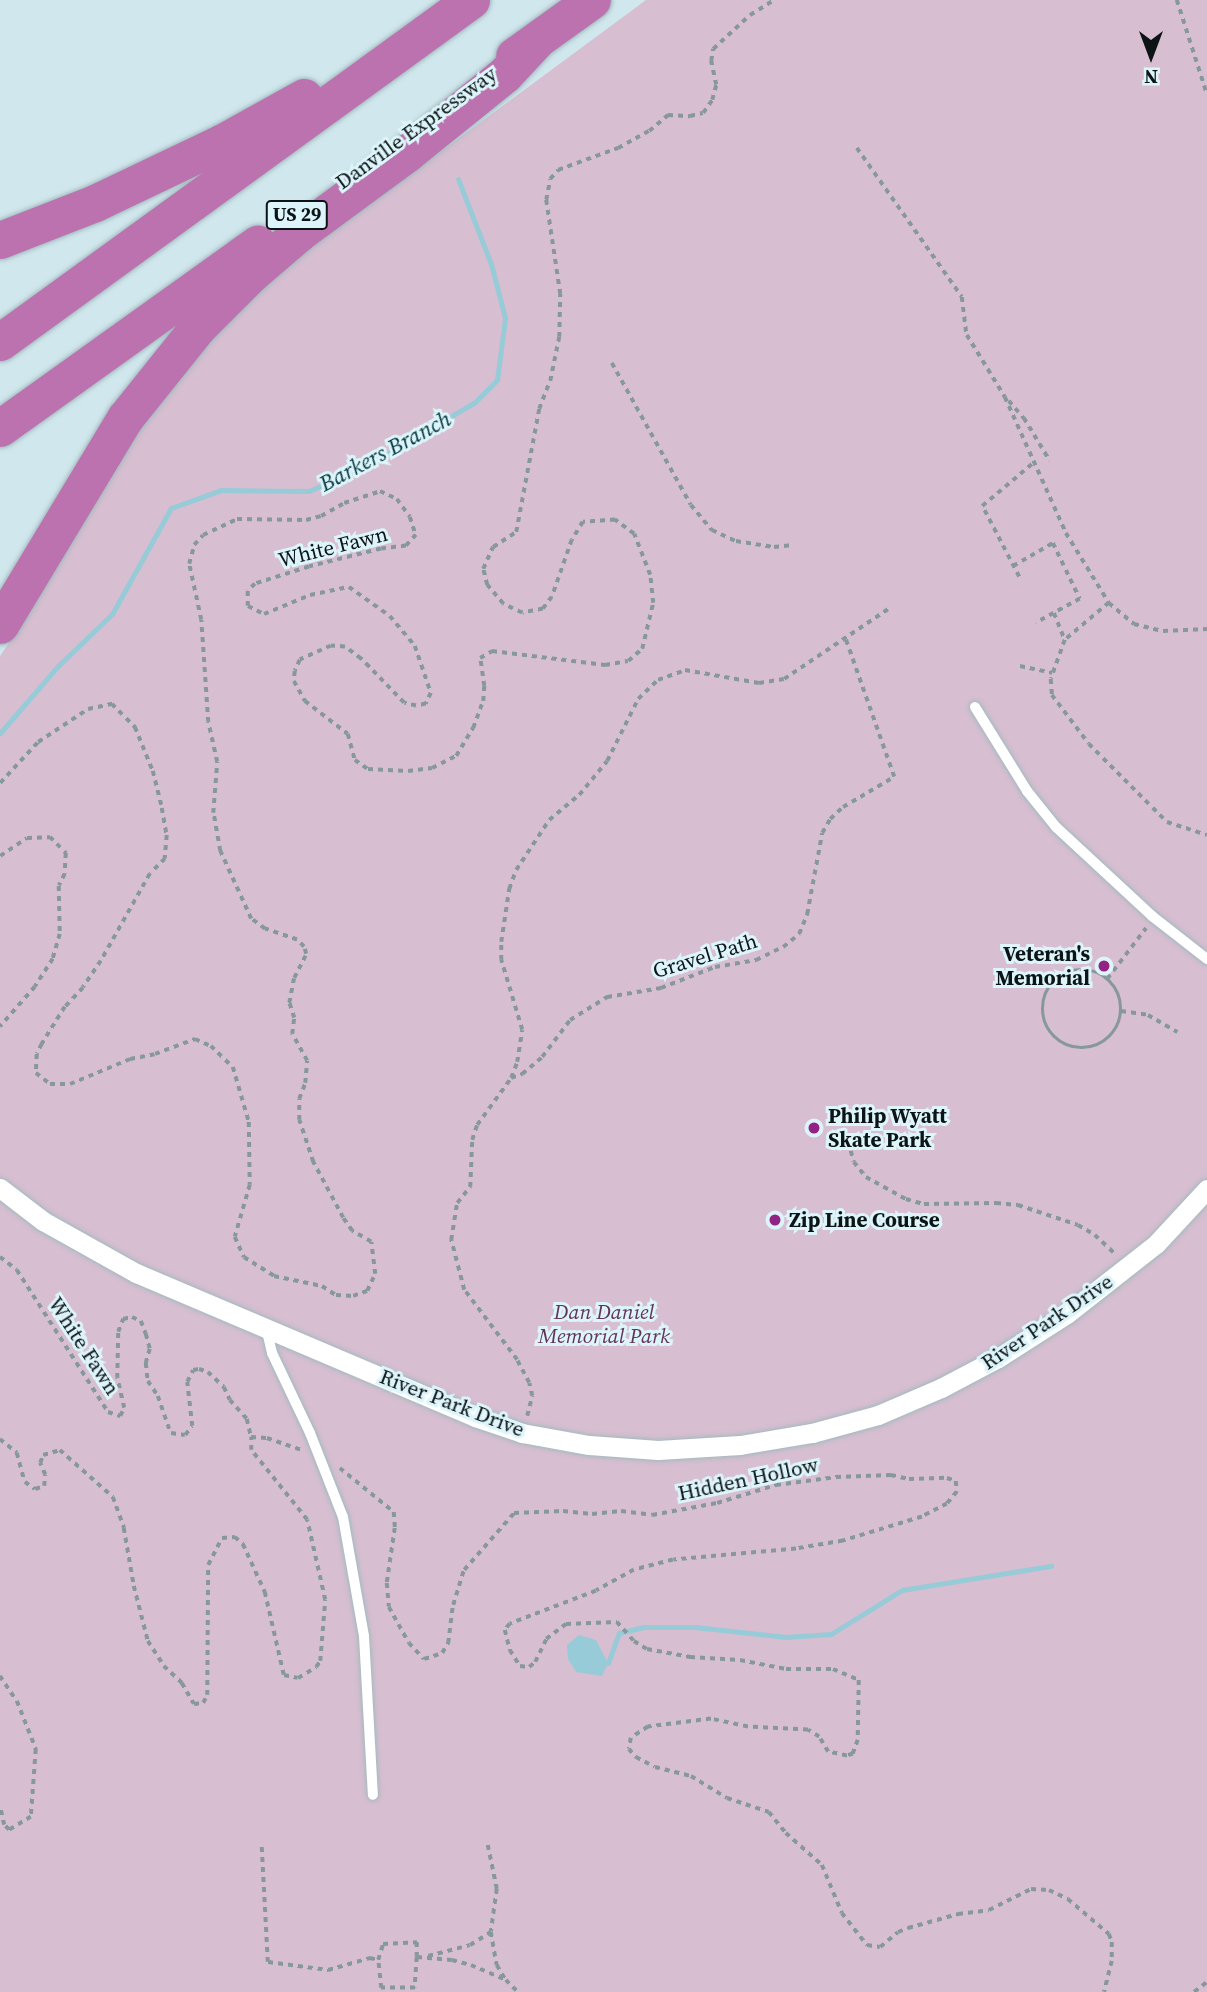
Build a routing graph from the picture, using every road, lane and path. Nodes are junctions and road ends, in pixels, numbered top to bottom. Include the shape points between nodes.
1 (443, 0) edge
2 (471, 0) edge
3 (774, 0) edge
4 (1177, 0) edge
5 (578, 7) edge
6 (534, 42) junction
7 (1207, 94) edge
8 (857, 148) dead end
9 (0, 240) edge
10 (0, 342) edge
11 (612, 363) dead end
12 (1005, 397) junction
13 (0, 428) edge
14 (1050, 461) dead end
15 (1033, 463) junction
16 (793, 545) dead end
17 (1013, 566) junction
18 (1019, 577) dead end
19 (1109, 603) junction
20 (888, 609) dead end
21 (1054, 613) junction
22 (1036, 623) dead end
23 (0, 625) edge
24 (1207, 629) edge
25 (844, 637) junction
26 (1065, 640) junction
27 (1020, 666) dead end
28 (1052, 673) junction
29 (975, 707) dead end
30 (0, 782) edge
31 (1207, 835) edge
32 (0, 856) edge
33 (1154, 918) junction
34 (1207, 959) edge
35 (1107, 979) junction
36 (1121, 1011) junction
37 (0, 1027) edge
38 (1177, 1032) dead end
39 (512, 1078) junction
40 (851, 1151) dead end
41 (0, 1188) edge
42 (1207, 1189) edge
43 (0, 1257) edge
44 (1126, 1268) junction
45 (266, 1326) junction
46 (522, 1433) junction
47 (251, 1437) junction
48 (0, 1439) edge
49 (320, 1458) junction
50 (0, 1676) edge
51 (373, 1795) dead end
52 (0, 1807) edge
53 (488, 1845) dead end
54 (262, 1847) dead end
55 (491, 1931) junction
56 (417, 1957) junction
57 (423, 1957) junction
58 (378, 1960) junction
59 (506, 1980) junction
60 (1207, 1982) edge
61 (518, 1992) edge
62 (1104, 1992) edge
63 (1194, 1992) edge

1 - 9 highway via 308,94 221,143 95,203
2 - 10 highway
3 - 30 path, White Fawn via 713,49 716,85 703,113 668,115 618,148 558,170 550,179 546,200 560,294 559,337 539,409 516,532 493,547 483,569 487,585 503,604 522,613 543,609 583,522 615,520 634,534 650,575 653,603 642,649 628,661 605,665 492,651 480,658 483,701 456,756 432,768 368,769 355,760 348,734 305,701 294,681 295,671 300,660 331,646 345,647 404,703 426,704 431,693 415,646 390,616 349,587 310,595 264,614 248,606 248,591 255,584 309,566 406,546 416,535 397,499 380,491 306,520 237,519 203,535 194,545 189,564 201,620 208,722 217,762 213,813 220,851 251,919 304,947 306,954 289,1003 294,1018 292,1034 308,1070 299,1099 299,1120 313,1161 343,1218 352,1231 371,1242 375,1274 367,1291 336,1296 322,1286 274,1276 244,1257 235,1237 250,1185 249,1122 233,1067 211,1046 195,1039 70,1084 50,1084 36,1073 37,1054 65,1007 83,988 150,874 165,859 162,808 135,727 112,704 88,709 38,742
4 - 7 path
5 - 6 highway, Danville Expressway / US 29
6 - 13 highway, Danville Expressway / US 29
6 - 23 highway via 505,74 299,233 198,327 125,418
8 - 12 path via 962,297 967,335
11 - 16 path via 691,505 712,530 736,541
12 - 14 path
12 - 15 path
15 - 17 path via 982,506
15 - 19 path via 1066,533
17 - 18 path
17 - 21 path via 1053,543 1080,598
19 - 24 path via 1133,624 1163,631
19 - 26 path
20 - 25 path, Gravel Path
21 - 22 path
21 - 26 path
25 - 39 path, Gravel Path via 784,680 759,683 685,670 658,680 638,699 607,761 526,851 509,889 501,960 522,1030
25 - 39 path, Gravel Path via 894,777 830,819 822,833 807,914 799,933 756,960 715,967 661,988 607,997 570,1020 542,1057
26 - 28 path
27 - 28 path
28 - 31 path via 1052,695 1089,744 1167,822
29 - 33 lane via 1027,791 1056,827
32 - 37 path via 27,838 50,837 66,853 60,886 60,933 53,959
33 - 34 lane
33 - 35 path
35 - 36 path via 1118,992
35 - 36 path via 1085,970 1056,980 1043,1007 1047,1026 1067,1045 1094,1046 1110,1037
36 - 38 path via 1149,1015
39 - 46 path, Gravel Path via 477,1125 470,1187 457,1203 451,1240 464,1290 529,1383 532,1396
40 - 44 path via 866,1177 906,1199 924,1204 996,1203 1060,1217 1095,1235
41 - 45 street, River Park Drive via 44,1221 136,1273
42 - 44 street, River Park Drive via 1156,1244
43 - 47 path, White Fawn via 17,1270 108,1412 120,1416 124,1408 117,1378 118,1332 123,1319 132,1317 141,1321 146,1334 148,1381 171,1433 185,1435 192,1426 187,1382 193,1370 199,1370 224,1387 247,1419
44 - 46 street, River Park Drive via 999,1358 903,1405 838,1426 740,1445 658,1450 589,1445
45 - 46 street, River Park Drive
45 - 49 lane via 272,1353
47 - 48 path via 251,1450 307,1520 325,1600 320,1661 298,1678 284,1675 265,1592 243,1545 235,1537 222,1538 208,1564 207,1695 203,1703 194,1704 148,1641 113,1497 60,1450 43,1455 44,1486 35,1489 25,1482 17,1453
47 - 49 path, Hidden Hollow via 267,1437
49 - 51 lane via 342,1517 355,1576 364,1636
49 - 62 path, Hidden Hollow via 340,1468 394,1512 389,1607 408,1643 424,1659 442,1653 448,1643 464,1570 514,1513 621,1511 652,1515 717,1503 776,1485 836,1477 891,1475 957,1481 957,1492 947,1504 922,1517 843,1541 673,1560 634,1570 505,1630 520,1666 535,1662 546,1639 566,1625 617,1622 647,1649 786,1669 833,1669 859,1680 858,1740 853,1754 847,1756 828,1752 808,1730 710,1720 648,1727 631,1738 629,1749 655,1766 691,1776 727,1798 769,1812 822,1865 842,1913 867,1945 880,1947 908,1928 989,1910 1031,1889 1049,1890 1068,1899 1112,1942
50 - 52 path via 18,1701 36,1749 31,1817 9,1830
53 - 55 path via 497,1889
54 - 58 path via 268,1962 328,1970 370,1958
55 - 57 path via 470,1945
55 - 59 path via 497,1965
56 - 57 path
56 - 58 path via 417,1942 383,1944
56 - 58 path via 415,1988 382,1988
57 - 59 path via 471,1965
59 - 61 path
60 - 63 path

